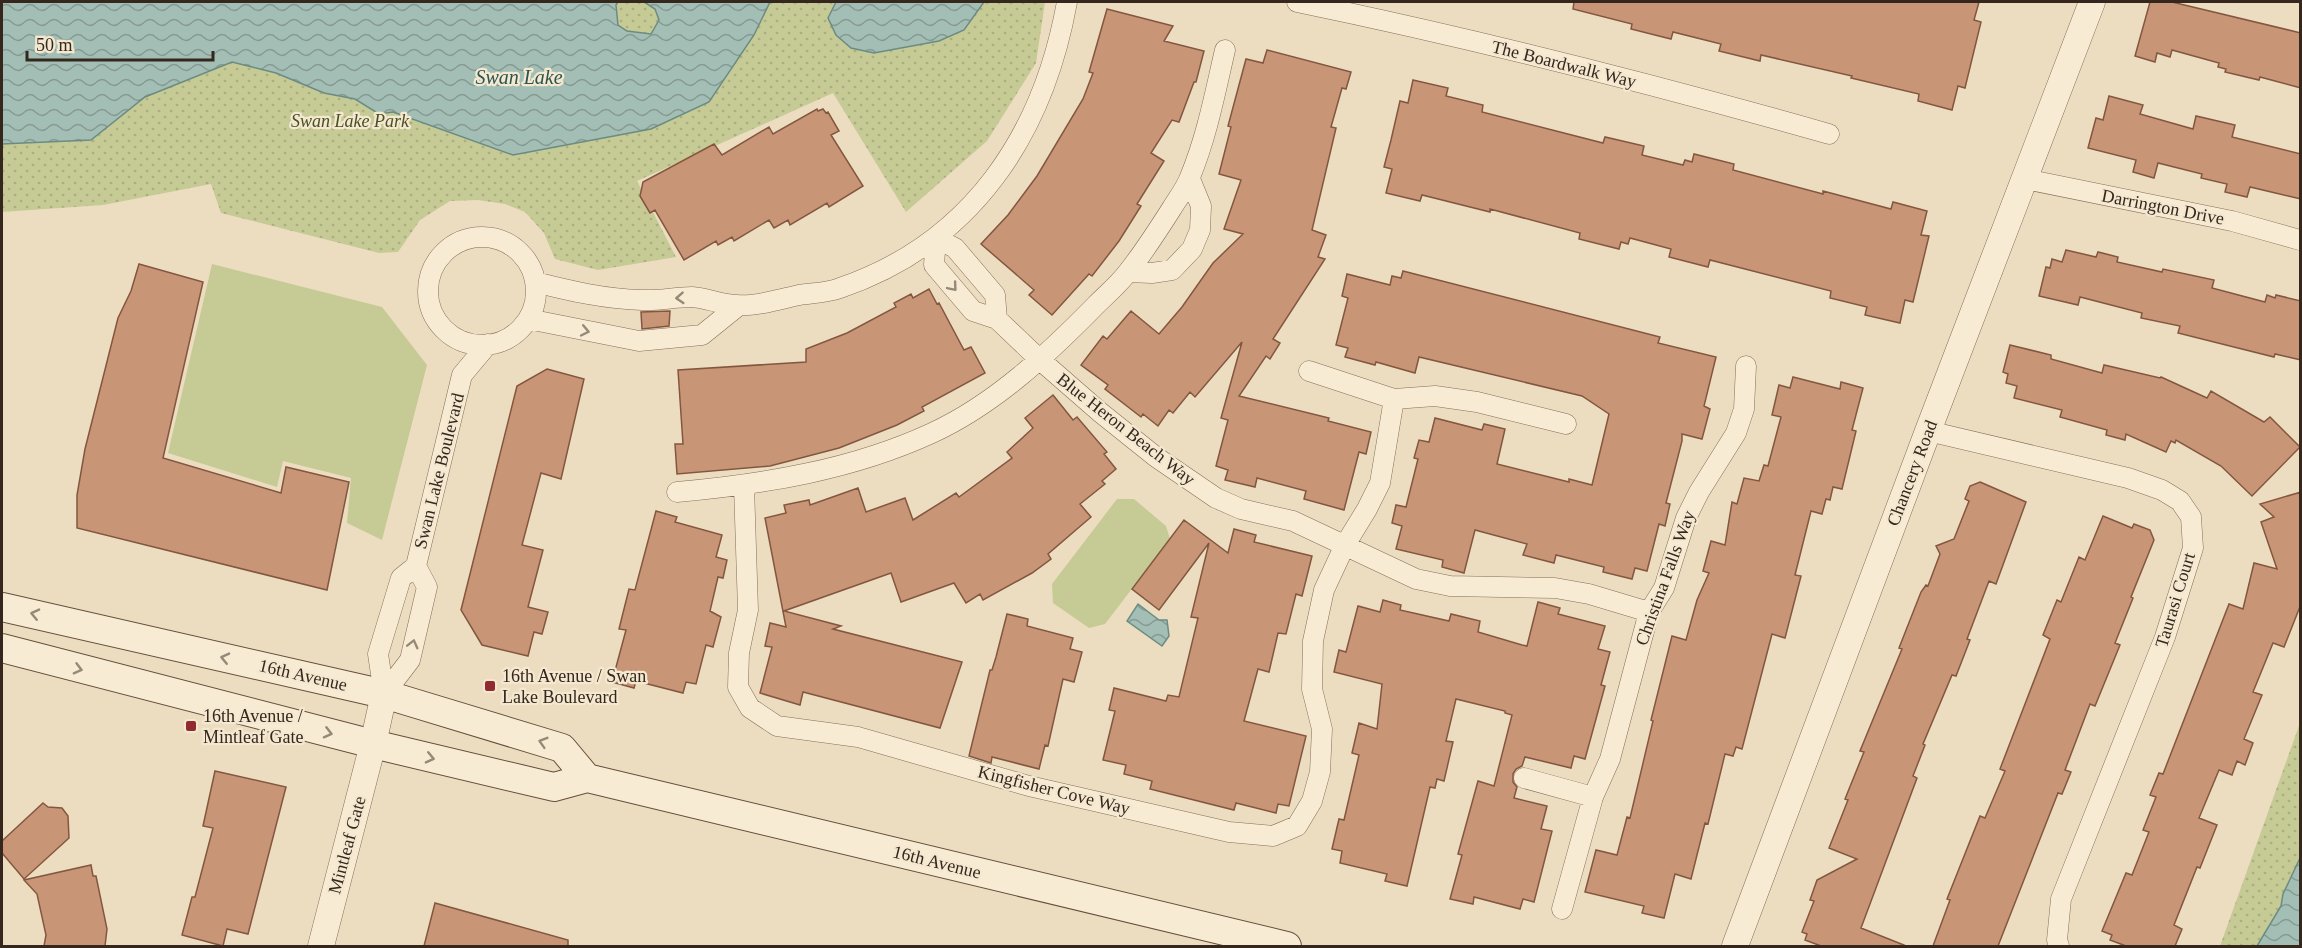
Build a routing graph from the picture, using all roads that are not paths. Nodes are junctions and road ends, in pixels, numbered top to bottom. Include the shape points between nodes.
1 (1067, 2) edge
2 (1297, 2) edge
3 (2092, 2) edge
4 (1225, 50) dead end
5 (1829, 134) dead end
6 (1190, 179) junction
7 (2025, 179) junction
8 (936, 238) junction
9 (2301, 240) edge
10 (1128, 272) junction
11 (535, 282) junction
12 (738, 306) junction
13 (997, 318) junction
14 (528, 319) junction
15 (442, 328) junction
16 (489, 344) junction
17 (1039, 359) junction
18 (1746, 366) dead end
19 (1310, 371) dead end
20 (462, 375) junction
21 (1394, 399) junction
22 (1566, 424) dead end
23 (1928, 431) junction
24 (744, 486) junction
25 (677, 492) dead end
26 (1346, 544) junction
27 (416, 566) junction
28 (2, 607) edge
29 (1649, 612) junction
30 (2, 648) edge
31 (384, 694) junction
32 (373, 744) junction
33 (587, 778) junction
34 (1524, 778) dead end
35 (1593, 797) junction
36 (1562, 909) dead end
37 (321, 946) edge
38 (1287, 946) edge
39 (1735, 946) edge
40 (2059, 946) edge

1 - 8 street via 1059,42 1024,132 996,178
2 - 5 street, The Boardwalk Way via 1685,93
3 - 7 street, Chancery Road
4 - 6 street via 1212,110
6 - 10 street
6 - 10 street via 1201,206 1200,230 1192,249 1172,270
7 - 9 street, Darrington Drive via 2232,221
7 - 23 street, Chancery Road
8 - 12 street via 907,259 838,289
8 - 13 street via 955,248 995,295
8 -> 13 street, Blue Heron Beach Way via 934,265 973,311
10 - 17 street
12 -> 11 street via 692,297 644,300 587,295
11 - 14 street via 535,302
11 - 15 street via 528,263 509,244 485,237 460,241 440,256 428,279 429,305
14 -> 12 street via 639,341 702,335
13 - 17 street, Blue Heron Beach Way
14 - 16 street via 511,336
15 - 16 street via 465,342
15 - 20 street, Swan Lake Boulevard via 454,346
16 - 20 street, Swan Lake Boulevard
17 - 24 street via 995,394 932,433 880,454
17 - 26 street, Blue Heron Beach Way via 1156,457 1216,498 1293,521
18 - 29 street, Christina Falls Way via 1744,409 1736,433 1686,518 1664,588
19 - 21 street
20 - 27 street, Swan Lake Boulevard
21 - 22 street via 1435,396 1477,402
21 - 26 street, Kingfisher Cove Way via 1380,483
23 - 39 street, Chancery Road
23 - 40 street, Taurasi Court via 2128,477 2162,489 2180,501 2191,517 2193,548 2165,638 2061,899
24 - 25 street
24 - 26 street, Kingfisher Cove Way via 748,610 739,653 738,687 750,708 777,726 858,737 1029,786 1229,832 1273,836 1297,826 1312,801 1320,772 1322,729 1312,689 1313,641 1324,590
26 - 29 street, Blue Heron Beach Way via 1416,579 1450,586 1555,588
27 - 31 street, Swan Lake Boulevard via 401,578 378,654
31 -> 27 street, Swan Lake Boulevard via 410,660 427,587
31 -> 28 main road, 16th Avenue
29 - 35 street, Christina Falls Way via 1610,759
30 -> 32 main road, 16th Avenue
31 - 32 street, Mintleaf Gate
33 -> 31 main road, 16th Avenue via 562,748
32 -> 33 main road, 16th Avenue via 554,787
32 - 37 street, Mintleaf Gate
33 - 38 main road, 16th Avenue
34 - 35 street
35 - 36 street, Christina Falls Way

